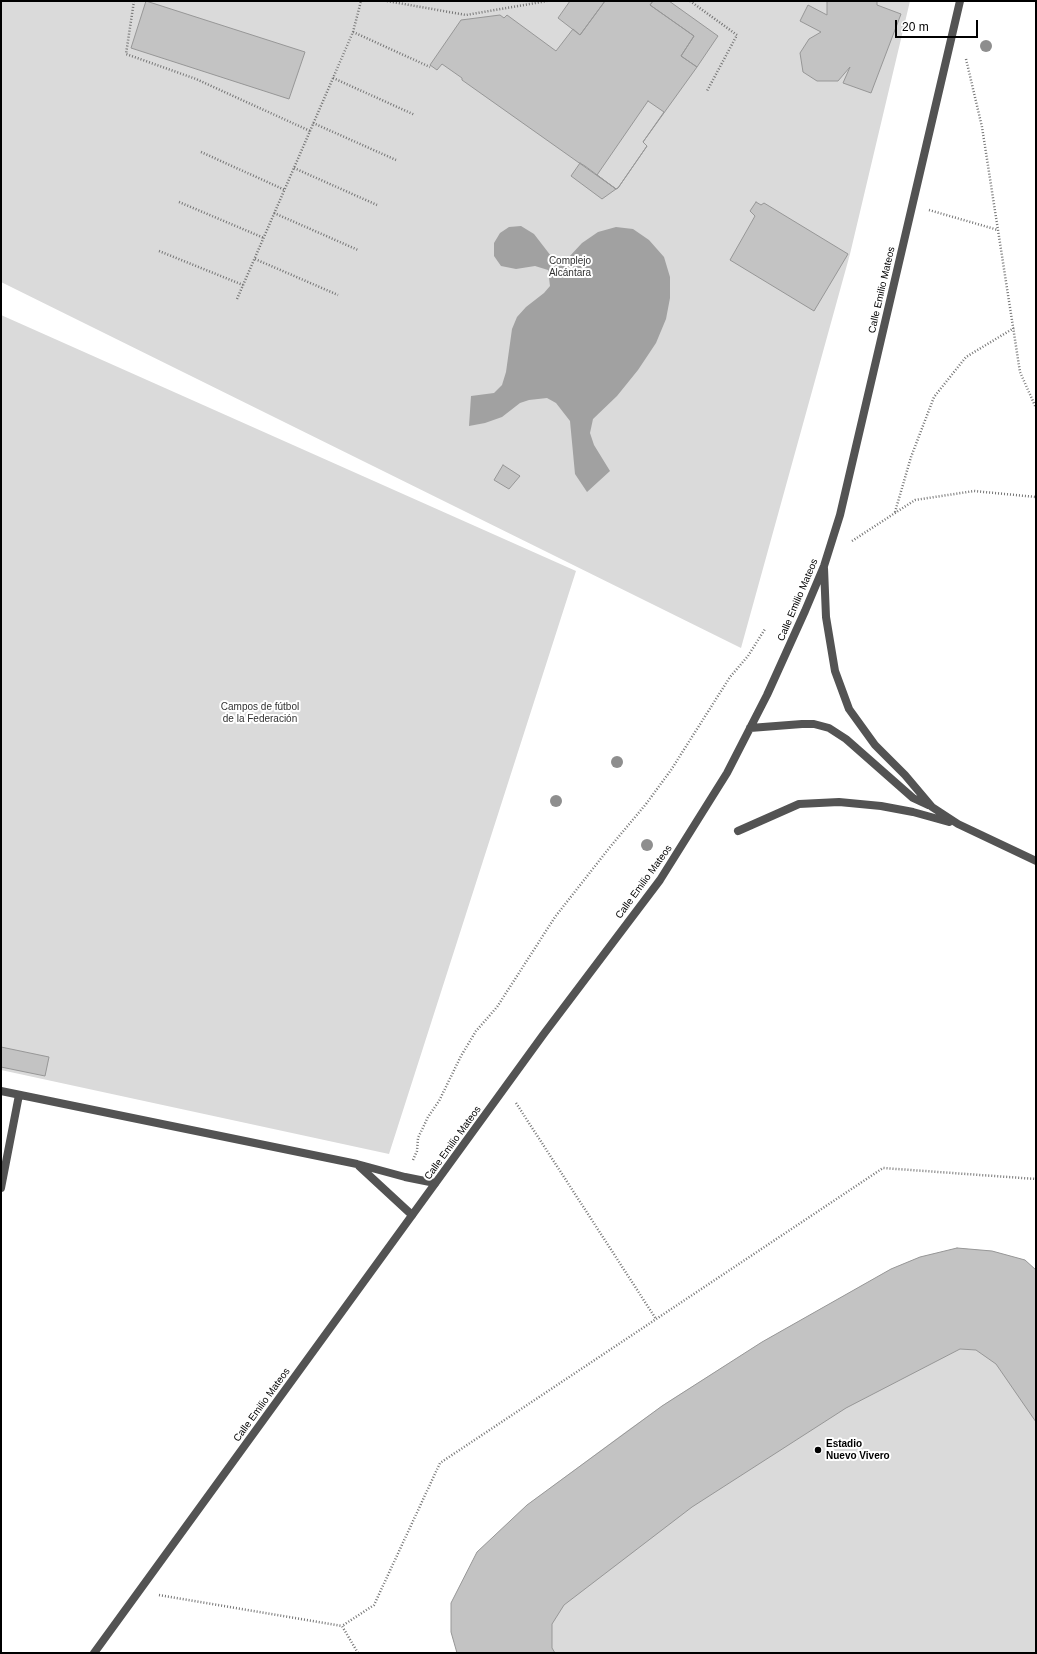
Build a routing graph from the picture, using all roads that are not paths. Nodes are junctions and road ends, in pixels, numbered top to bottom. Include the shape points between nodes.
1 (960, 1) edge
2 (824, 566) junction
3 (750, 728) junction
4 (932, 807) junction
5 (958, 824) junction
6 (738, 831) dead end
7 (1036, 861) edge
8 (1, 1091) edge
9 (19, 1095) junction
10 (357, 1164) junction
11 (435, 1183) junction
12 (1, 1188) edge
13 (412, 1215) junction
14 (94, 1653) edge

1 - 2 street, Calle Emilio Mateos via 840,515
2 - 3 street, Calle Emilio Mateos
2 - 4 street via 826,617 835,671 849,709 875,745
3 - 4 street via 814,724 829,728 846,739 913,798
3 - 11 street, Calle Emilio Mateos via 727,773 670,864
4 - 5 street
5 - 6 street via 881,806 839,802 799,804
5 - 7 street
8 - 9 street
9 - 10 street
9 - 12 street
10 - 11 street
10 - 13 street
11 - 13 street, Calle Emilio Mateos
13 - 14 street, Calle Emilio Mateos

